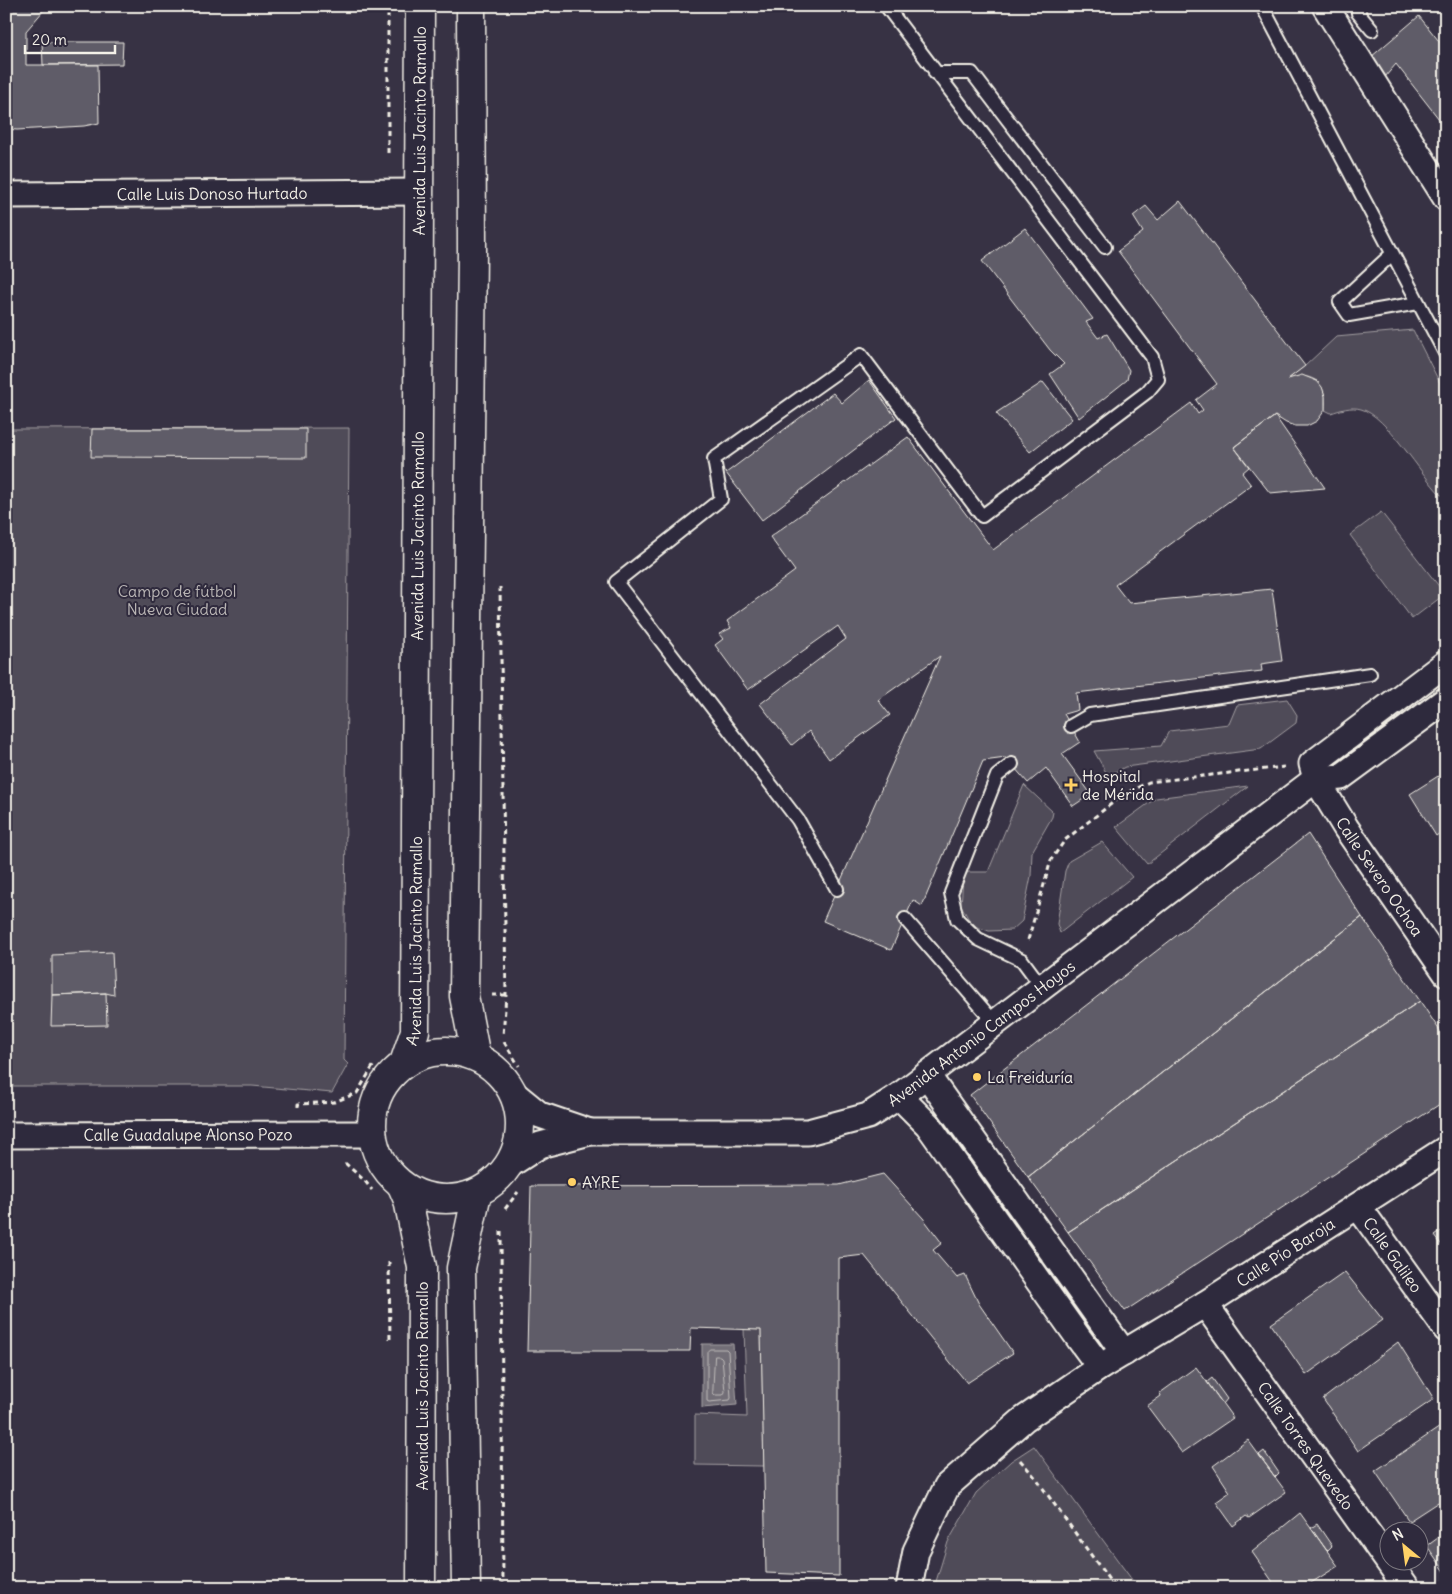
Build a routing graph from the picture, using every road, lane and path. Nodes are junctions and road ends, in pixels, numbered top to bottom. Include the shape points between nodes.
1 (388, 6) edge
2 (420, 6) edge
3 (471, 6) edge
4 (886, 6) edge
5 (1262, 6) edge
6 (1325, 6) edge
7 (1360, 6) edge
8 (1372, 30) dead end
9 (935, 73) junction
10 (389, 192) junction
11 (419, 192) junction
12 (6, 195) edge
13 (1446, 198) edge
14 (1105, 247) dead end
15 (1392, 254) junction
16 (1418, 303) junction
17 (1446, 355) edge
18 (500, 578) dead end
19 (1446, 663) edge
20 (1370, 674) dead end
21 (1446, 700) edge
22 (1071, 726) dead end
23 (1012, 764) dead end
24 (1314, 772) junction
25 (837, 889) dead end
26 (904, 919) dead end
27 (1022, 960) junction
28 (1446, 972) edge
29 (1042, 987) junction
30 (995, 1023) junction
31 (476, 1057) junction
32 (376, 1061) dead end
33 (404, 1064) junction
34 (927, 1075) junction
35 (518, 1083) junction
36 (899, 1096) junction
37 (590, 1132) junction
38 (298, 1133) junction
39 (371, 1134) junction
40 (6, 1135) edge
41 (1446, 1149) edge
42 (342, 1161) dead end
43 (509, 1165) junction
44 (402, 1186) junction
45 (518, 1191) dead end
46 (477, 1193) junction
47 (376, 1196) dead end
48 (1358, 1206) junction
49 (500, 1214) dead end
50 (501, 1224) dead end
51 (389, 1257) dead end
52 (1205, 1304) junction
53 (1446, 1329) edge
54 (390, 1344) dead end
55 (1124, 1353) junction
56 (1100, 1367) junction
57 (1002, 1438) junction
58 (422, 1588) edge
59 (466, 1588) edge
60 (502, 1588) edge
61 (909, 1588) edge
62 (1115, 1588) edge
63 (1407, 1588) edge

1 - 10 path
2 - 11 main road, Avenida Luis Jacinto Ramallo
3 - 31 main road via 472,250 464,996
4 - 9 lane
5 - 15 lane
6 - 13 street
7 - 8 lane via 1358,13
9 - 14 lane via 972,73
9 - 25 lane via 1152,357 1158,379 1147,392 982,516 861,355 714,460 721,500 616,582 798,820
10 - 11 street, Calle Luis Donoso Hurtado
10 - 12 street, Calle Luis Donoso Hurtado
11 - 33 main road, Avenida Luis Jacinto Ramallo via 415,1031
15 - 16 lane
15 - 16 lane via 1340,302 1349,315
16 - 17 lane
18 - 35 path via 506,995 503,1040
19 - 24 street, Avenida Antonio Campos Hoyos
20 - 22 lane via 1090,715
21 - 24 street via 1341,777
23 - 27 lane via 997,776 951,893 956,919 978,939
24 - 27 path via 1149,782 1124,794 1065,840 1050,860
24 - 28 street, Calle Severo Ochoa via 1346,828
24 - 29 street, Avenida Antonio Campos Hoyos
26 - 30 lane
27 - 29 lane
29 - 30 street, Avenida Antonio Campos Hoyos
30 - 34 street, Avenida Antonio Campos Hoyos
31 - 33 main road via 438,1051
31 - 35 main road via 504,1079
32 - 38 path via 357,1093 334,1102 298,1104
33 - 39 main road via 384,1083 373,1110
34 - 36 street, Avenida Antonio Campos Hoyos
34 - 55 street
35 - 37 street, Avenida Antonio Campos Hoyos via 540,1115
35 - 43 main road via 519,1138
36 - 37 street, Avenida Antonio Campos Hoyos via 868,1116 808,1132
36 - 56 street via 928,1125
37 - 43 street, Avenida Antonio Campos Hoyos via 540,1145
38 - 39 street, Calle Guadalupe Alonso Pozo
38 - 40 street, Calle Guadalupe Alonso Pozo
39 - 44 main road via 385,1170
41 - 48 street, Calle Pío Baroja
42 - 47 path via 365,1181
43 - 46 main road via 496,1180
44 - 46 main road via 420,1195 446,1200
44 - 58 main road, Avenida Luis Jacinto Ramallo via 422,1267
45 - 49 path
46 - 59 main road via 461,1268
48 - 52 street, Calle Pío Baroja
48 - 53 street, Calle Galileo
50 - 60 path
51 - 54 path
52 - 55 street, Calle Pío Baroja
52 - 63 street, Calle Torres Quevedo
55 - 56 street, Calle Pío Baroja
56 - 57 street, Calle Pío Baroja
57 - 61 street, Calle Pío Baroja via 947,1486 916,1551
57 - 62 path via 1034,1476

